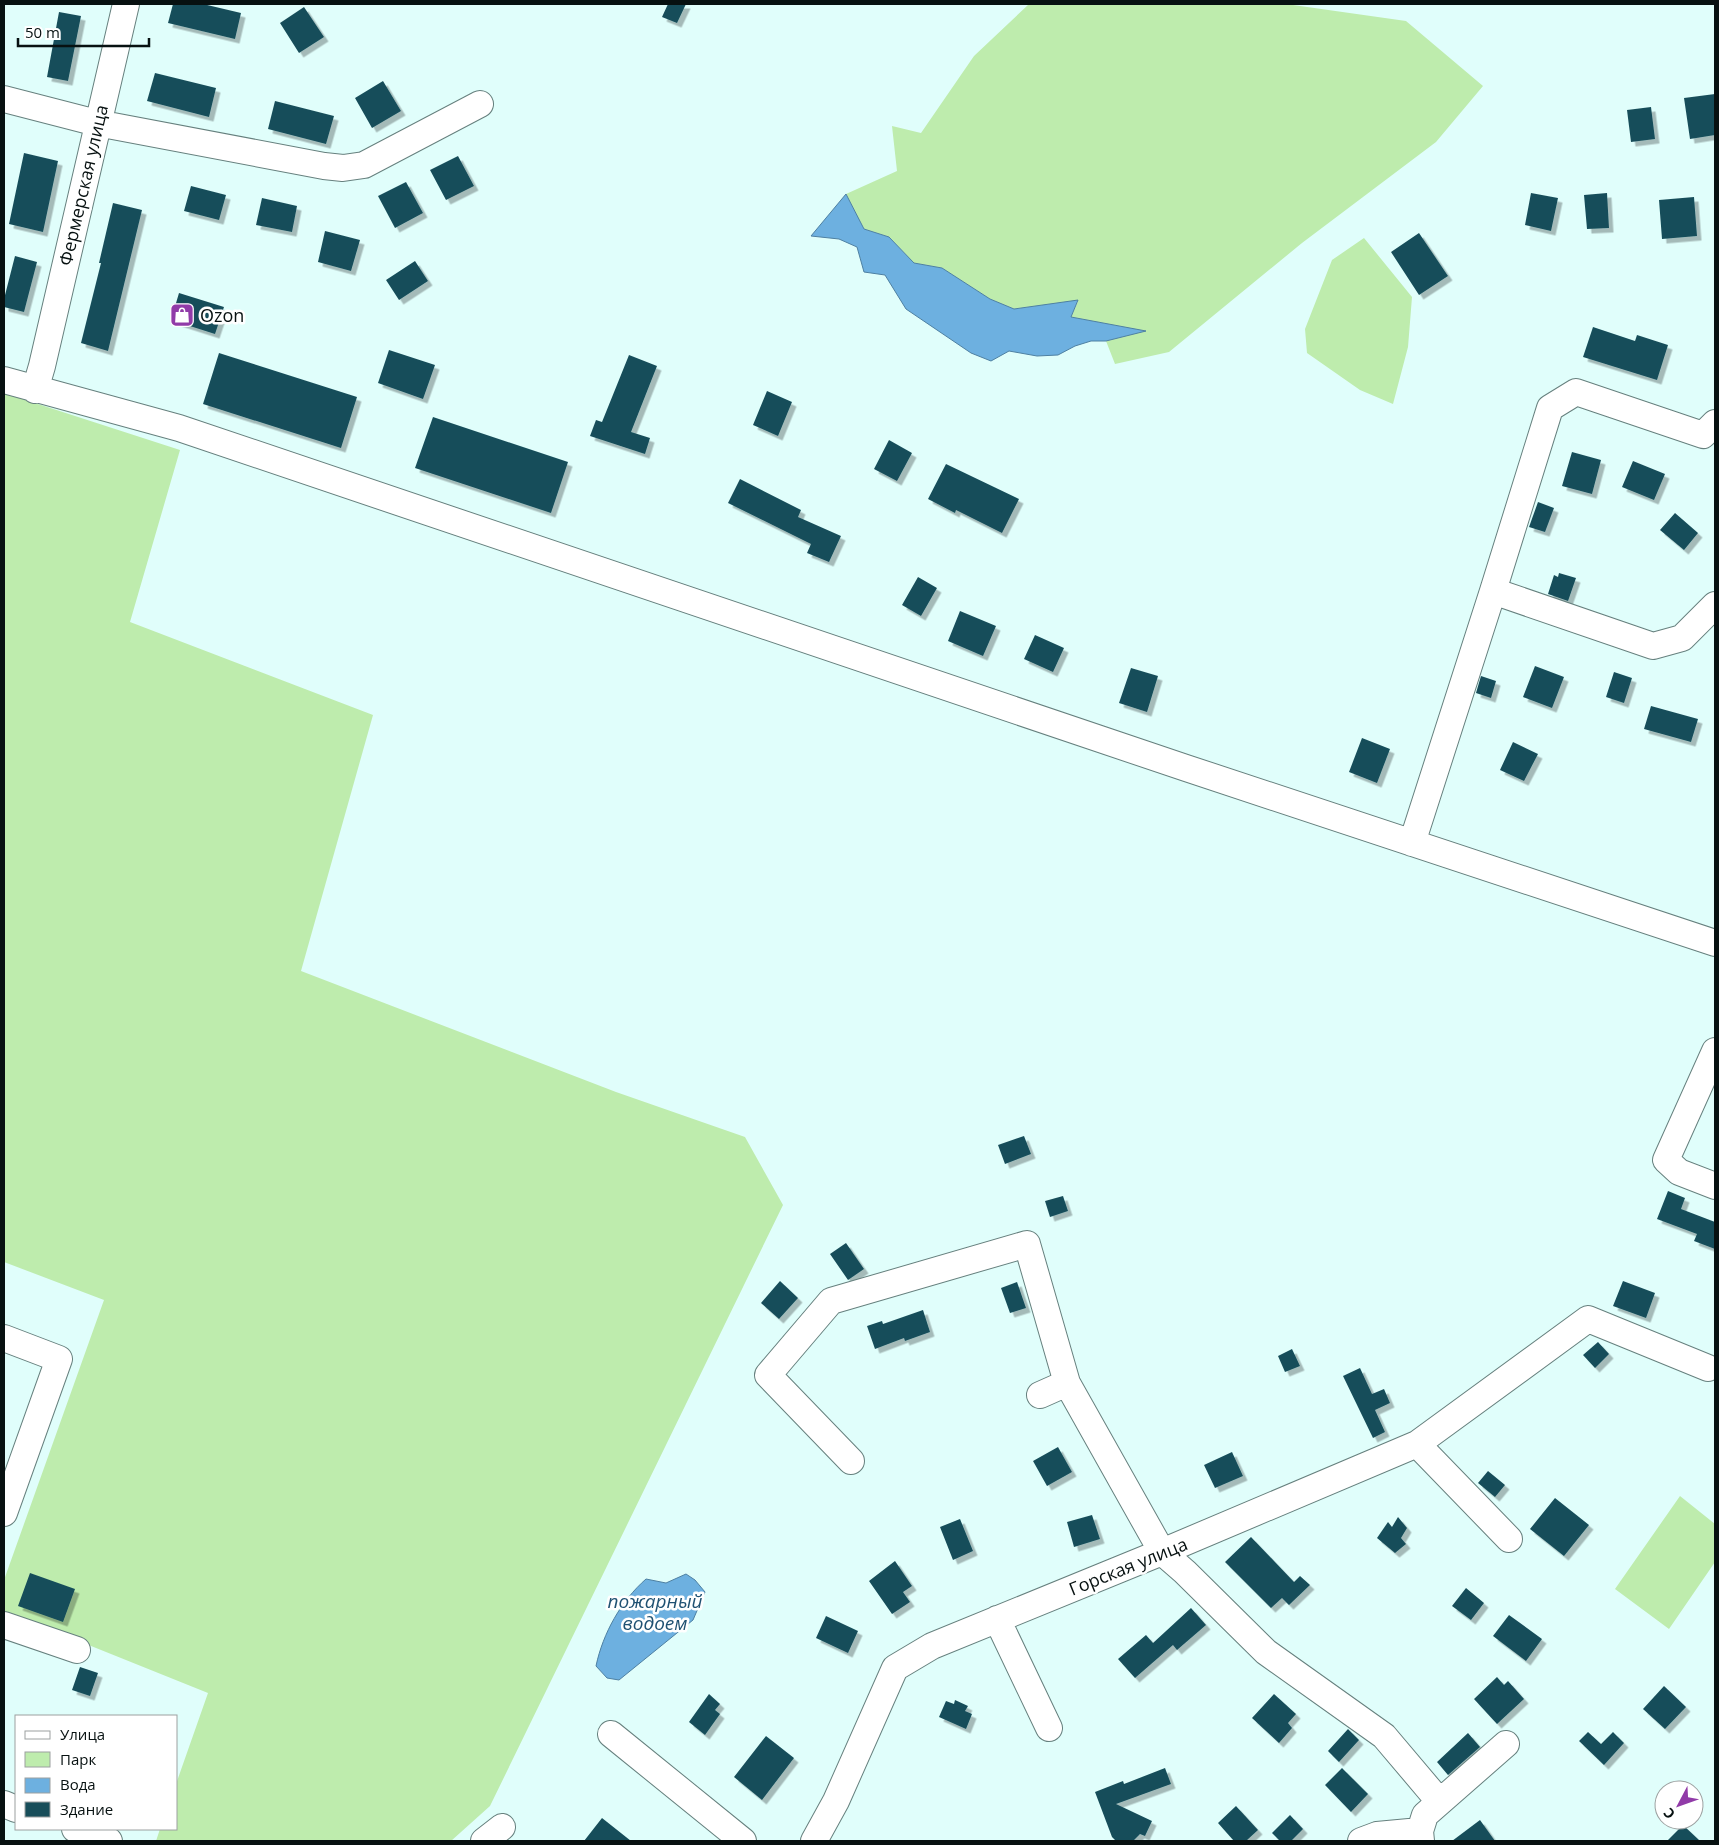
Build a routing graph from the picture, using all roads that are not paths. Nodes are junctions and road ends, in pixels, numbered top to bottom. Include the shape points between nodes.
1 (126, 4) edge
2 (4, 99) edge
3 (480, 104) dead end
4 (97, 123) junction
5 (38, 378) junction
6 (4, 380) edge
7 (1715, 423) edge
8 (1493, 591) junction
9 (1715, 605) edge
10 (1412, 843) junction
11 (1715, 943) edge
12 (1715, 1050) edge
13 (1715, 1186) edge
14 (4, 1338) edge
15 (1708, 1368) dead end
16 (1068, 1383) junction
17 (1040, 1395) dead end
18 (1418, 1444) junction
19 (851, 1461) dead end
20 (4, 1513) edge
21 (1509, 1539) dead end
22 (1162, 1552) junction
23 (997, 1619) junction
24 (4, 1625) edge
25 (77, 1650) dead end
26 (1049, 1728) dead end
27 (611, 1734) dead end
28 (1506, 1744) dead end
29 (1439, 1801) junction
30 (78, 1830) edge
31 (1421, 1836) edge
32 (109, 1841) edge
33 (743, 1841) edge
34 (814, 1841) edge
35 (1361, 1841) edge

1 - 4 street, Фермерская улица
2 - 4 street
3 - 4 street via 364,165 343,168
4 - 5 street, Фермерская улица
5 - 6 street
5 - 10 street
7 - 8 street via 1703,435 1576,392 1550,408
8 - 9 street via 1653,646 1682,638
8 - 10 street
10 - 11 street
12 - 13 street via 1666,1160 1679,1172
14 - 20 street via 59,1359
15 - 18 street, Горская улица via 1588,1319
16 - 17 street
16 - 19 street via 1027,1244 831,1301 768,1375
16 - 22 street
18 - 21 street
18 - 22 street, Горская улица
22 - 23 street, Горская улица
22 - 29 street via 1266,1652 1384,1736
23 - 26 street
23 - 34 street, Горская улица via 932,1646 895,1668 836,1801
24 - 25 street
27 - 33 street
28 - 29 street
29 - 31 street via 1425,1815
30 - 32 street
31 - 35 street via 1377,1835

